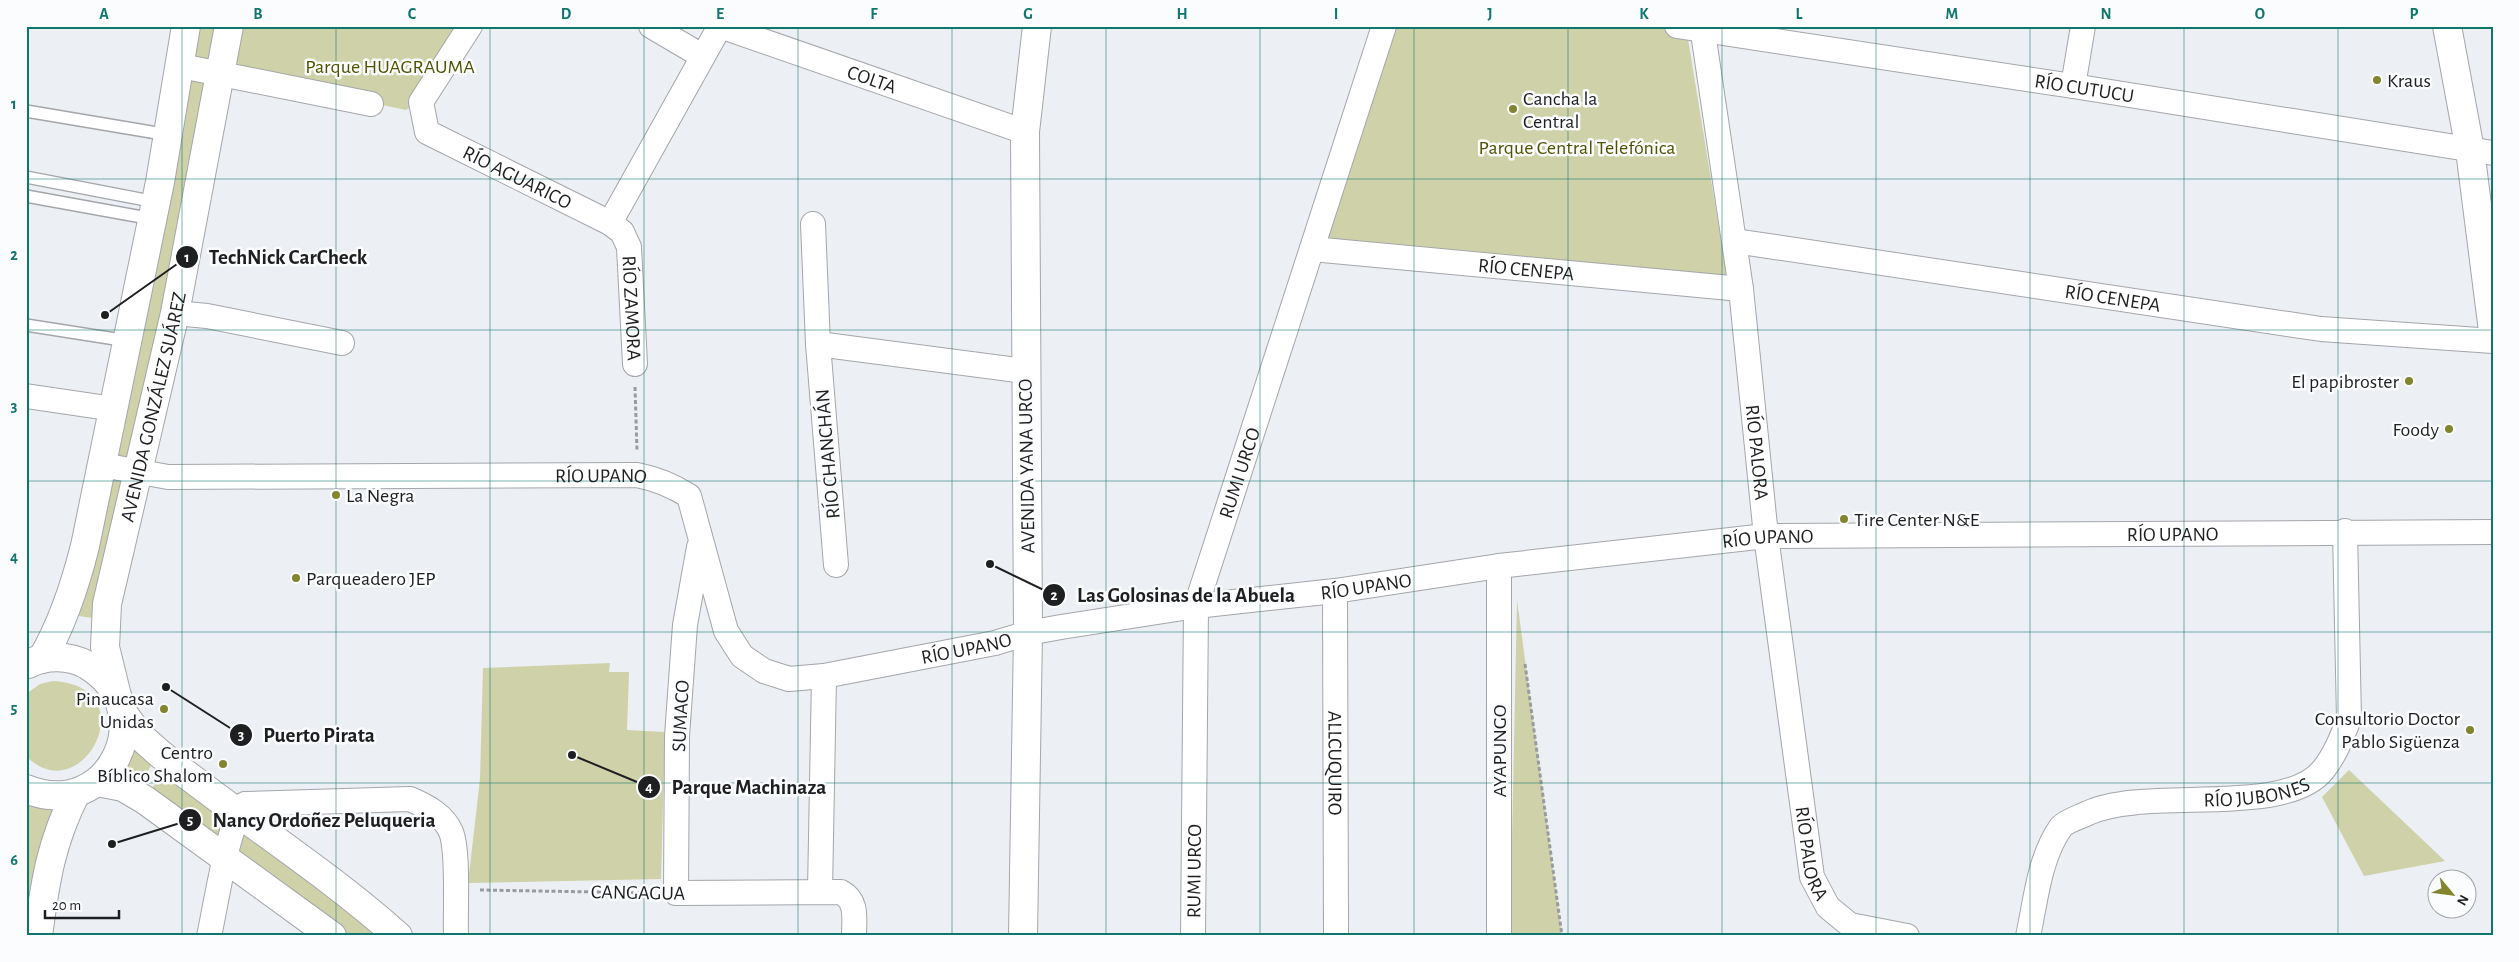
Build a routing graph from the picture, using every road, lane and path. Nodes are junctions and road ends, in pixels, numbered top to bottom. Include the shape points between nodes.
1 (186, 26) edge
2 (229, 26) edge
3 (470, 26) edge
4 (651, 26) edge
5 (720, 26) edge
6 (1037, 26) edge
7 (1384, 26) edge
8 (1677, 26) edge
9 (2083, 26) edge
10 (2447, 26) edge
11 (1702, 28) edge
12 (702, 56) junction
13 (181, 66) junction
14 (221, 76) junction
15 (2073, 86) junction
16 (371, 104) dead end
17 (26, 112) edge
18 (1025, 132) junction
19 (169, 135) junction
20 (2481, 151) edge
21 (26, 177) edge
22 (26, 196) edge
23 (154, 211) junction
24 (610, 223) junction
25 (813, 224) dead end
26 (1735, 241) junction
27 (1312, 249) junction
28 (1742, 289) junction
29 (176, 313) junction
30 (26, 325) edge
31 (2493, 331) edge
32 (128, 341) junction
33 (2493, 341) edge
34 (342, 343) dead end
35 (818, 344) junction
36 (635, 364) joint
37 (1025, 371) junction
38 (26, 396) edge
39 (114, 409) junction
40 (102, 465) junction
41 (137, 471) junction
42 (637, 475) junction
43 (2345, 531) junction
44 (2493, 532) edge
45 (1766, 536) junction
46 (700, 540) junction
47 (836, 564) dead end
48 (1499, 566) junction
49 (1335, 591) junction
50 (1196, 606) junction
51 (1028, 633) junction
52 (1525, 659) dead end
53 (33, 660) edge
54 (824, 676) junction
55 (120, 705) junction
56 (86, 787) junction
57 (26, 789) edge
58 (239, 812) junction
59 (225, 859) junction
60 (455, 890) junction
61 (820, 891) junction
62 (676, 893) junction
63 (38, 936) edge
64 (210, 936) edge
65 (332, 936) edge
66 (398, 936) edge
67 (456, 936) edge
68 (854, 936) edge
69 (1022, 936) edge
70 (1193, 936) edge
71 (1336, 936) edge
72 (1499, 936) edge
73 (1562, 936) edge
74 (1908, 936) edge
75 (2028, 936) edge

1 - 13 main road, AVENIDA GONZÁLEZ SUÁREZ
2 - 14 main road, AVENIDA GONZÁLEZ SUÁREZ
3 - 24 street, RÍO AGUARICO via 421,102 427,132
4 - 12 street
5 - 12 street
5 - 18 street, COLTA
6 - 18 main road, AVENIDA YANA URCO
7 - 27 street, RUMI URCO
8 - 11 street, RÍO CUTUCU
9 - 15 street
10 - 20 main road
11 - 15 street, RÍO CUTUCU
11 - 26 street, RÍO PALORA
12 - 24 street
13 - 14 street
13 - 19 main road, AVENIDA GONZÁLEZ SUÁREZ
14 - 16 street
14 - 29 main road, AVENIDA GONZÁLEZ SUÁREZ
15 - 20 street, RÍO CUTUCU
17 - 19 lane
18 - 37 main road, AVENIDA YANA URCO
19 - 23 main road, AVENIDA GONZÁLEZ SUÁREZ
20 - 31 main road
21 - 23 lane
22 - 23 lane
23 - 32 main road, AVENIDA GONZÁLEZ SUÁREZ
24 - 36 street, RÍO ZAMORA via 622,232 629,247
25 - 35 street, RÍO CHANCHÁN
26 - 28 street, RÍO PALORA
26 - 33 street, RÍO CENEPA via 2321,329
27 - 28 street, RÍO CENEPA
27 - 50 street, RUMI URCO
28 - 45 street, RÍO PALORA
29 - 34 street via 207,316
29 - 41 main road, AVENIDA GONZÁLEZ SUÁREZ
30 - 32 lane
32 - 39 main road, AVENIDA GONZÁLEZ SUÁREZ
35 - 37 street
35 - 47 street, RÍO CHANCHÁN
36 - 42 path, RÍO ZAMORA
37 - 51 main road, AVENIDA YANA URCO
38 - 39 street
39 - 40 main road, AVENIDA GONZÁLEZ SUÁREZ
40 - 41 street, RÍO UPANO
40 - 53 main road, AVENIDA GONZÁLEZ SUÁREZ via 76,580 61,626
41 - 42 street, RÍO UPANO via 168,477
41 - 55 main road, AVENIDA GONZÁLEZ SUÁREZ via 107,604 106,647
42 - 46 street, RÍO UPANO via 657,479 689,496
43 - 44 street, RÍO UPANO
43 - 45 street, RÍO UPANO
43 - 75 street, RÍO JUBONES via 2349,719 2340,743 2322,771 2298,787 2266,796 2102,806 2062,825 2046,853
45 - 48 street, RÍO UPANO
45 - 74 street, RÍO PALORA via 1812,877 1828,907 1850,924
46 - 54 street, RÍO UPANO via 726,631 742,656 764,671 789,679
46 - 62 street, SUMACO via 682,662 677,736
48 - 49 street, RÍO UPANO
48 - 72 street, AYAPUNGO
49 - 50 street, RÍO UPANO
49 - 71 street, ALLCUQUIRO
50 - 51 street, RÍO UPANO
50 - 70 street, RUMI URCO
51 - 54 street, RÍO UPANO via 995,643
51 - 69 main road, AVENIDA YANA URCO
52 - 73 path
53 - 55 main road via 57,657 83,663 98,672
54 - 61 street
55 - 56 main road via 124,735 118,754 107,772
55 - 58 main road via 140,736
56 - 57 main road via 54,796
56 - 59 main road via 110,783 134,793
56 - 63 main road via 56,837 48,867
58 - 59 street
58 - 60 street via 245,804 257,803 410,799 434,812 451,832 455,849
58 - 66 main road via 364,906
59 - 64 street
59 - 65 main road
60 - 62 path, CANGAGUA
60 - 67 street
61 - 62 street, CANGAGUA
61 - 68 street, CANGAGUA via 841,892 849,896 854,905

